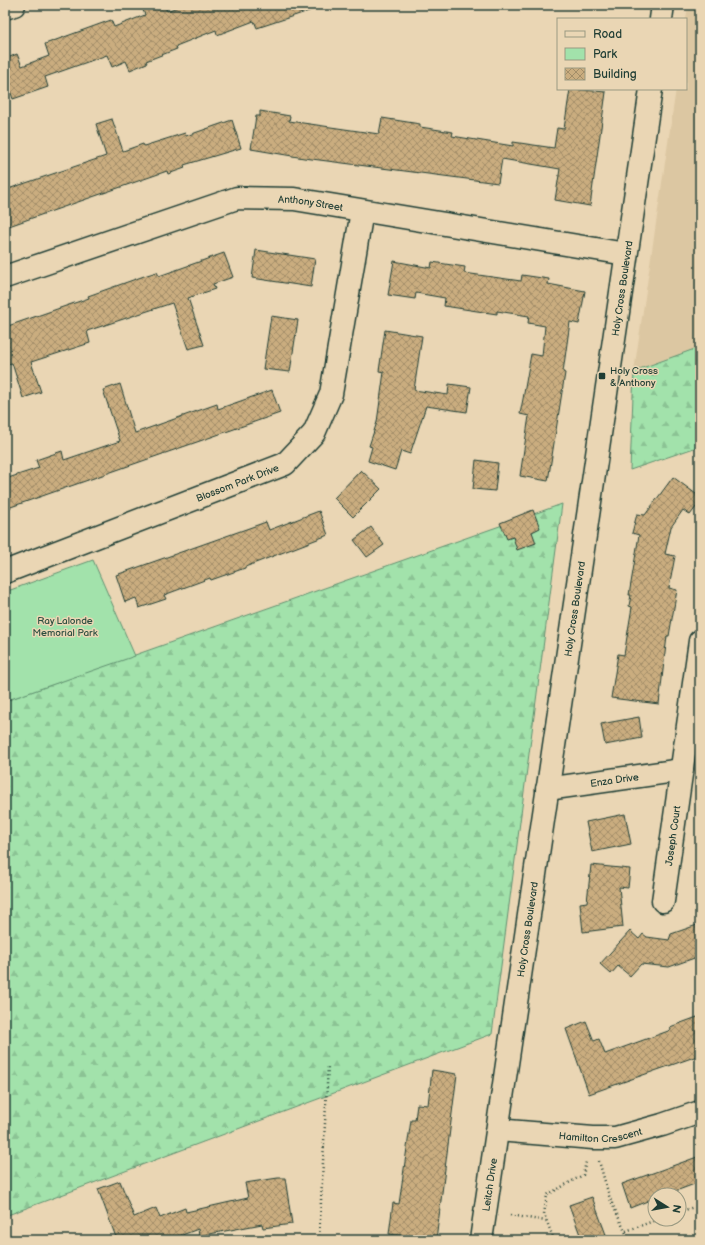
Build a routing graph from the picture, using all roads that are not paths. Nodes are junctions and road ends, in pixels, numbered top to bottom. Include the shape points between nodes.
1 (14, 5) edge
2 (663, 5) edge
3 (5, 8) edge
4 (661, 18) edge
5 (651, 90) edge
6 (362, 211) junction
7 (626, 254) junction
8 (5, 277) edge
9 (5, 572) edge
10 (700, 641) edge
11 (682, 770) junction
12 (547, 789) junction
13 (662, 901) dead end
14 (700, 1112) edge
15 (498, 1130) junction
16 (481, 1240) edge

1 - 3 street
2 - 4 street
5 - 7 street, Holy Cross Boulevard
6 - 7 street, Anthony Street
6 - 8 street, Anthony Street via 294,199 237,198
6 - 9 street, Blossom Park Drive via 331,394 314,433 285,464
7 - 12 street, Holy Cross Boulevard
10 - 11 street, Joseph Court
11 - 12 street, Enza Drive
11 - 13 street, Joseph Court
12 - 15 street, Holy Cross Boulevard
14 - 15 street, Hamilton Crescent via 615,1138
15 - 16 street, Leitch Drive

